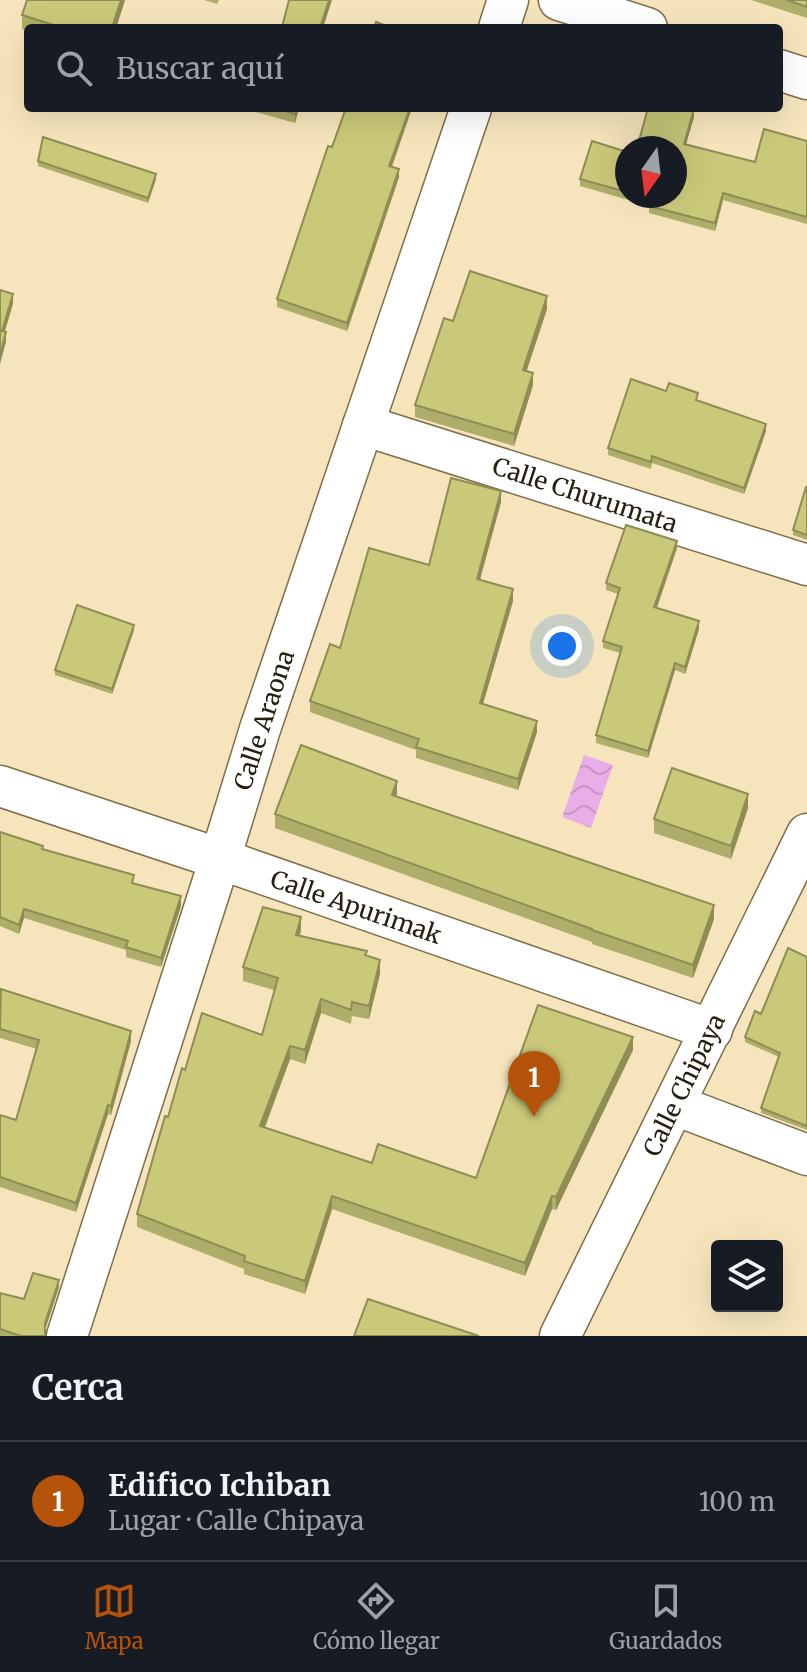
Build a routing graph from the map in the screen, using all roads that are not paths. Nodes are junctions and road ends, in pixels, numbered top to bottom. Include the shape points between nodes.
1 (508, 0) edge
2 (559, 0) edge
3 (500, 24) edge
4 (634, 24) edge
5 (783, 71) edge
6 (807, 79) edge
7 (470, 112) edge
8 (363, 425) junction
9 (807, 565) edge
10 (0, 786) edge
11 (807, 834) edge
12 (220, 859) junction
13 (712, 1030) junction
14 (675, 1105) junction
15 (807, 1155) edge
16 (67, 1336) edge
17 (560, 1336) edge

1 - 3 street
2 - 4 street
5 - 6 street
7 - 8 street, Calle Araona
8 - 9 street, Calle Churumata
8 - 12 street, Calle Araona
10 - 12 street, Calle Apurimak
11 - 13 street, Calle Chipaya
12 - 13 street, Calle Apurimak
12 - 16 street, Calle Araona
13 - 14 street, Calle Chipaya
14 - 15 street
14 - 17 street, Calle Chipaya

